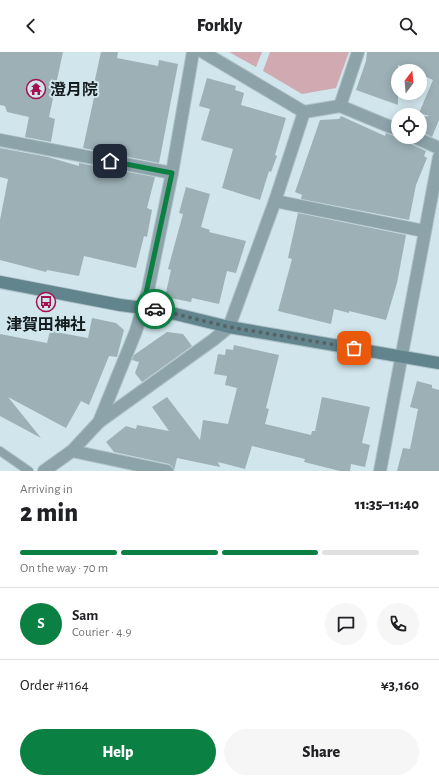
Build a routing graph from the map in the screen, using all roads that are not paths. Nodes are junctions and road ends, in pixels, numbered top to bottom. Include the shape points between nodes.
1 (193, 52) edge
2 (203, 52) edge
3 (358, 52) edge
4 (340, 106) junction
5 (304, 112) junction
6 (391, 127) edge
7 (0, 140) edge
8 (427, 143) edge
9 (439, 148) edge
10 (439, 157) edge
11 (172, 173) junction
12 (275, 200) junction
13 (424, 231) junction
14 (0, 282) edge
15 (143, 307) junction
16 (229, 327) junction
17 (401, 356) junction
18 (439, 363) edge
19 (99, 422) junction
20 (0, 451) edge
21 (72, 451) junction
22 (29, 471) edge
23 (44, 471) edge
24 (167, 471) edge
25 (380, 471) edge

1 - 11 street
2 - 5 street
3 - 4 street
4 - 5 street
4 - 6 street
5 - 12 street
7 - 11 street
8 - 9 street
10 - 13 street
11 - 15 street
12 - 13 street
12 - 16 street
13 - 17 street
14 - 15 street
15 - 16 street
15 - 19 street via 136,332
16 - 17 street
16 - 19 street
17 - 18 street
17 - 25 street
19 - 21 street
20 - 22 lane
21 - 23 street
21 - 24 street

